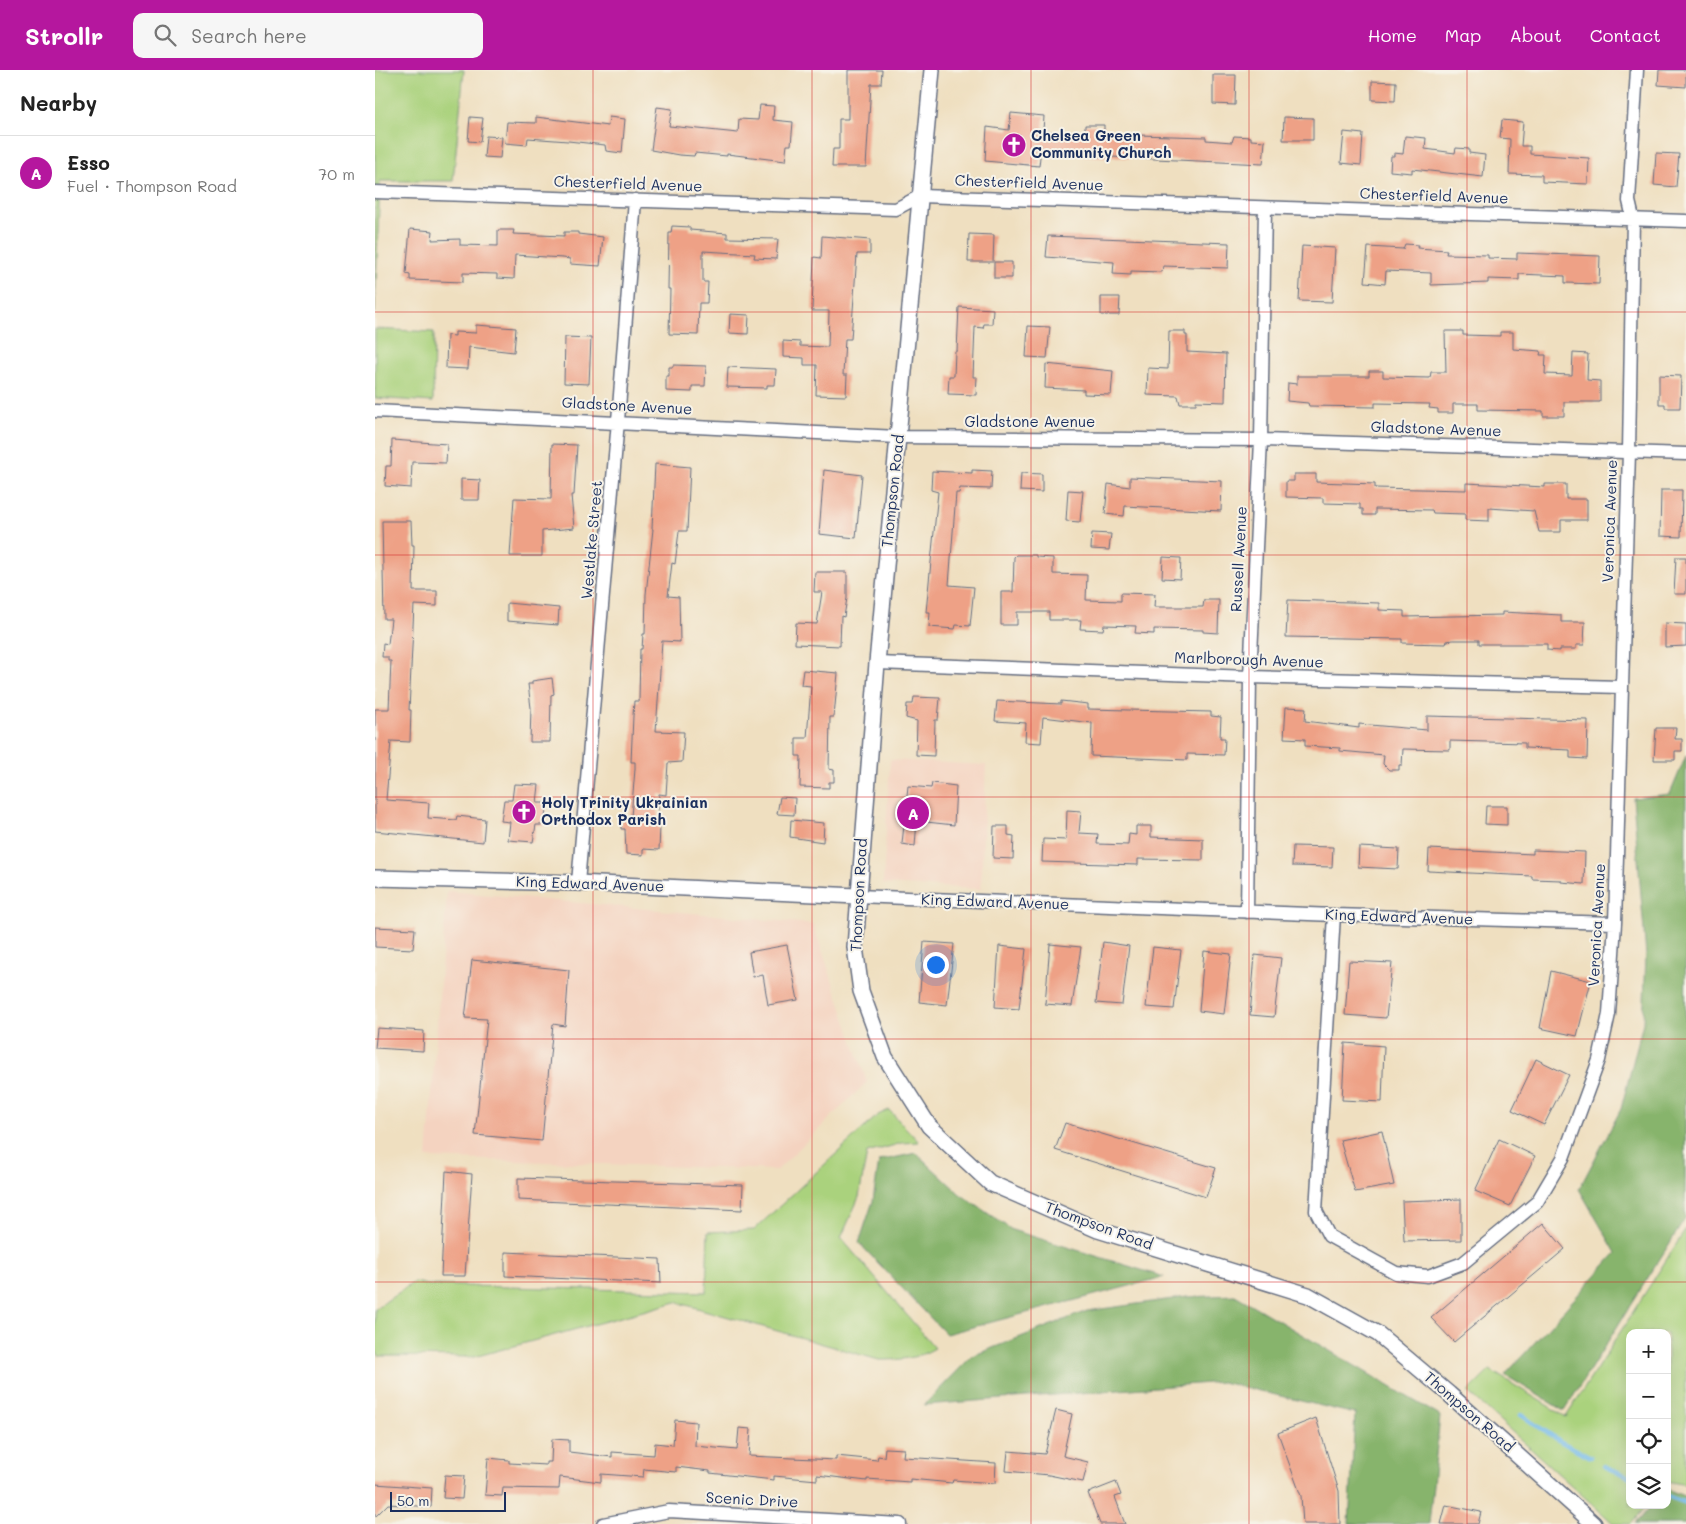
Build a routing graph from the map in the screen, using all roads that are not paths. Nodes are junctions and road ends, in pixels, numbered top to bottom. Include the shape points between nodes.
1 (932, 70) edge
2 (1637, 70) edge
3 (375, 192) edge
4 (920, 196) junction
5 (635, 200) junction
6 (1265, 208) junction
7 (1633, 218) junction
8 (1686, 221) edge
9 (375, 410) edge
10 (618, 421) junction
11 (898, 437) junction
12 (1261, 440) junction
13 (1629, 452) junction
14 (1686, 454) edge
15 (877, 663) junction
16 (1249, 676) junction
17 (1621, 687) junction
18 (375, 878) edge
19 (578, 883) junction
20 (857, 896) junction
21 (1247, 912) junction
22 (1334, 915) junction
23 (1615, 923) junction
24 (603, 1524) edge
25 (900, 1524) edge
26 (1594, 1524) edge

1 - 4 street, Thompson Road
2 - 7 street, Veronica Avenue via 1629,201
3 - 5 street, Chesterfield Avenue
4 - 5 street, Chesterfield Avenue via 896,209
4 - 6 street, Chesterfield Avenue
4 - 11 street, Thompson Road
5 - 10 street, Westlake Street
6 - 7 street, Chesterfield Avenue
6 - 12 street, Russell Avenue
7 - 8 street, Chesterfield Avenue
7 - 13 street, Veronica Avenue
9 - 10 street, Gladstone Avenue
10 - 11 street, Gladstone Avenue
10 - 19 street, Westlake Street
11 - 12 street, Gladstone Avenue
11 - 15 street, Thompson Road
12 - 13 street, Gladstone Avenue
12 - 16 street, Russell Avenue
13 - 14 street, Gladstone Avenue
13 - 17 street, Veronica Avenue
15 - 16 street, Marlborough Avenue
15 - 20 street, Thompson Road
16 - 17 street, Marlborough Avenue
16 - 21 street, Russell Avenue
17 - 23 street, Veronica Avenue
18 - 19 street, King Edward Avenue
19 - 20 street, King Edward Avenue
20 - 21 street, King Edward Avenue
20 - 26 street, Thompson Road via 855,947 861,991 885,1057 929,1126 990,1183 1098,1230 1308,1295 1355,1321 1378,1334 1449,1394
21 - 22 street, King Edward Avenue
22 - 23 street, King Edward Avenue
22 - 23 street, Veronica Avenue via 1316,1212 1329,1236 1396,1274 1428,1276 1463,1263 1537,1202 1563,1158 1599,1060 1609,1014
24 - 25 street, Scenic Drive via 669,1511

